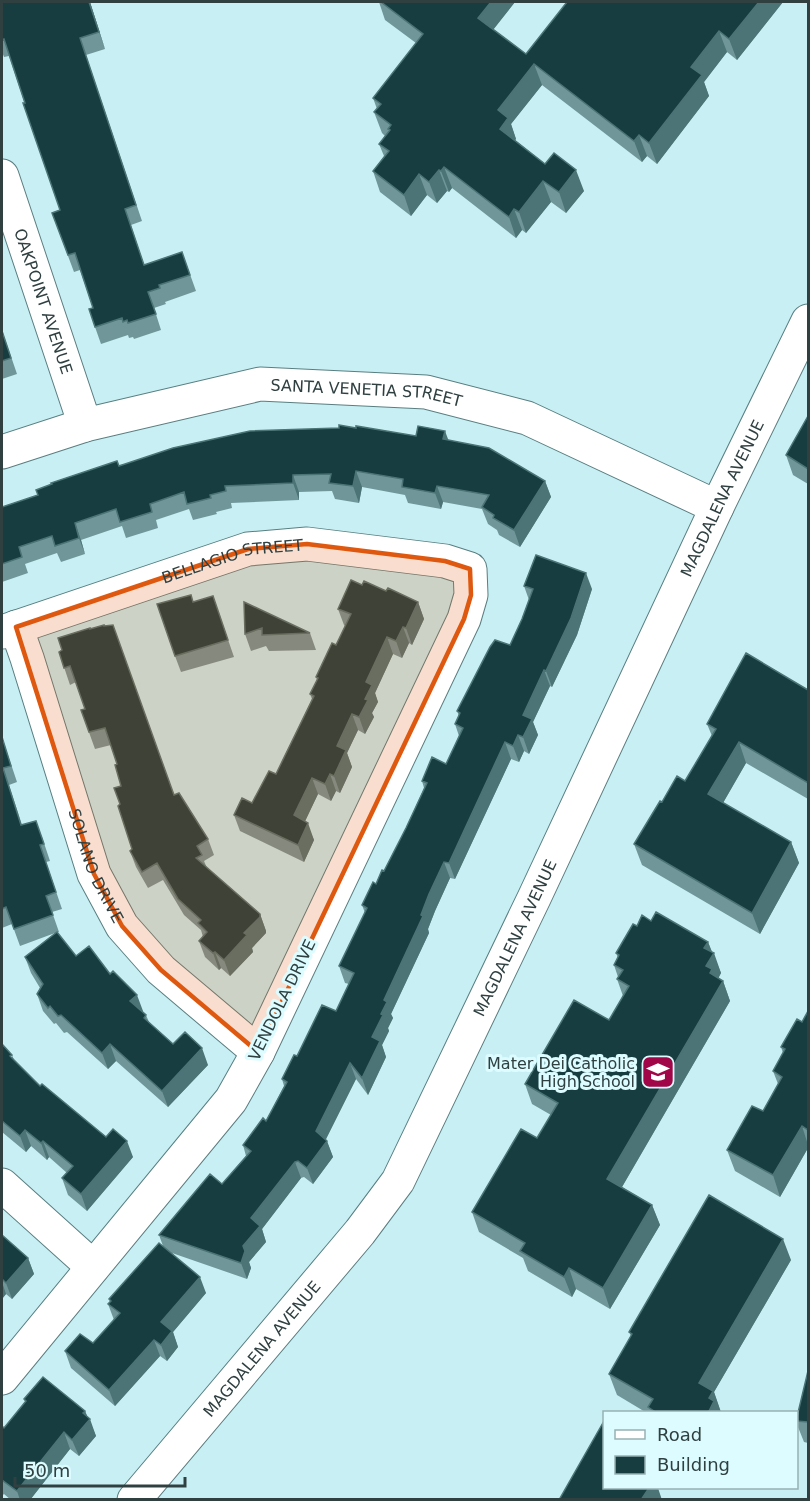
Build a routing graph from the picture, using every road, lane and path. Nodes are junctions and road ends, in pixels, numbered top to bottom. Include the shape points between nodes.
1 (2, 176) edge
2 (808, 321) edge
3 (85, 425) junction
4 (2, 452) edge
5 (717, 507) junction
6 (470, 569) joint
7 (9, 630) edge
8 (258, 1052) junction
9 (2, 1185) edge
10 (93, 1267) junction
11 (2, 1378) edge
12 (134, 1500) edge

1 - 3 street, OAKPOINT AVENUE
2 - 5 street, MAGDALENA AVENUE
3 - 4 street, SANTA VENETIA STREET
3 - 5 street, SANTA VENETIA STREET via 260,384 426,392 527,418
5 - 12 street, MAGDALENA AVENUE via 398,1181 360,1232
6 - 7 street, BELLAGIO STREET via 445,561 307,544 248,549
6 - 8 street, VENDOLA DRIVE via 471,595 464,619
7 - 8 street, SOLANO DRIVE via 27,658 94,873 122,926 161,970
8 - 10 street, VENDOLA DRIVE via 231,1100
9 - 10 street
10 - 11 street, VENDOLA DRIVE

